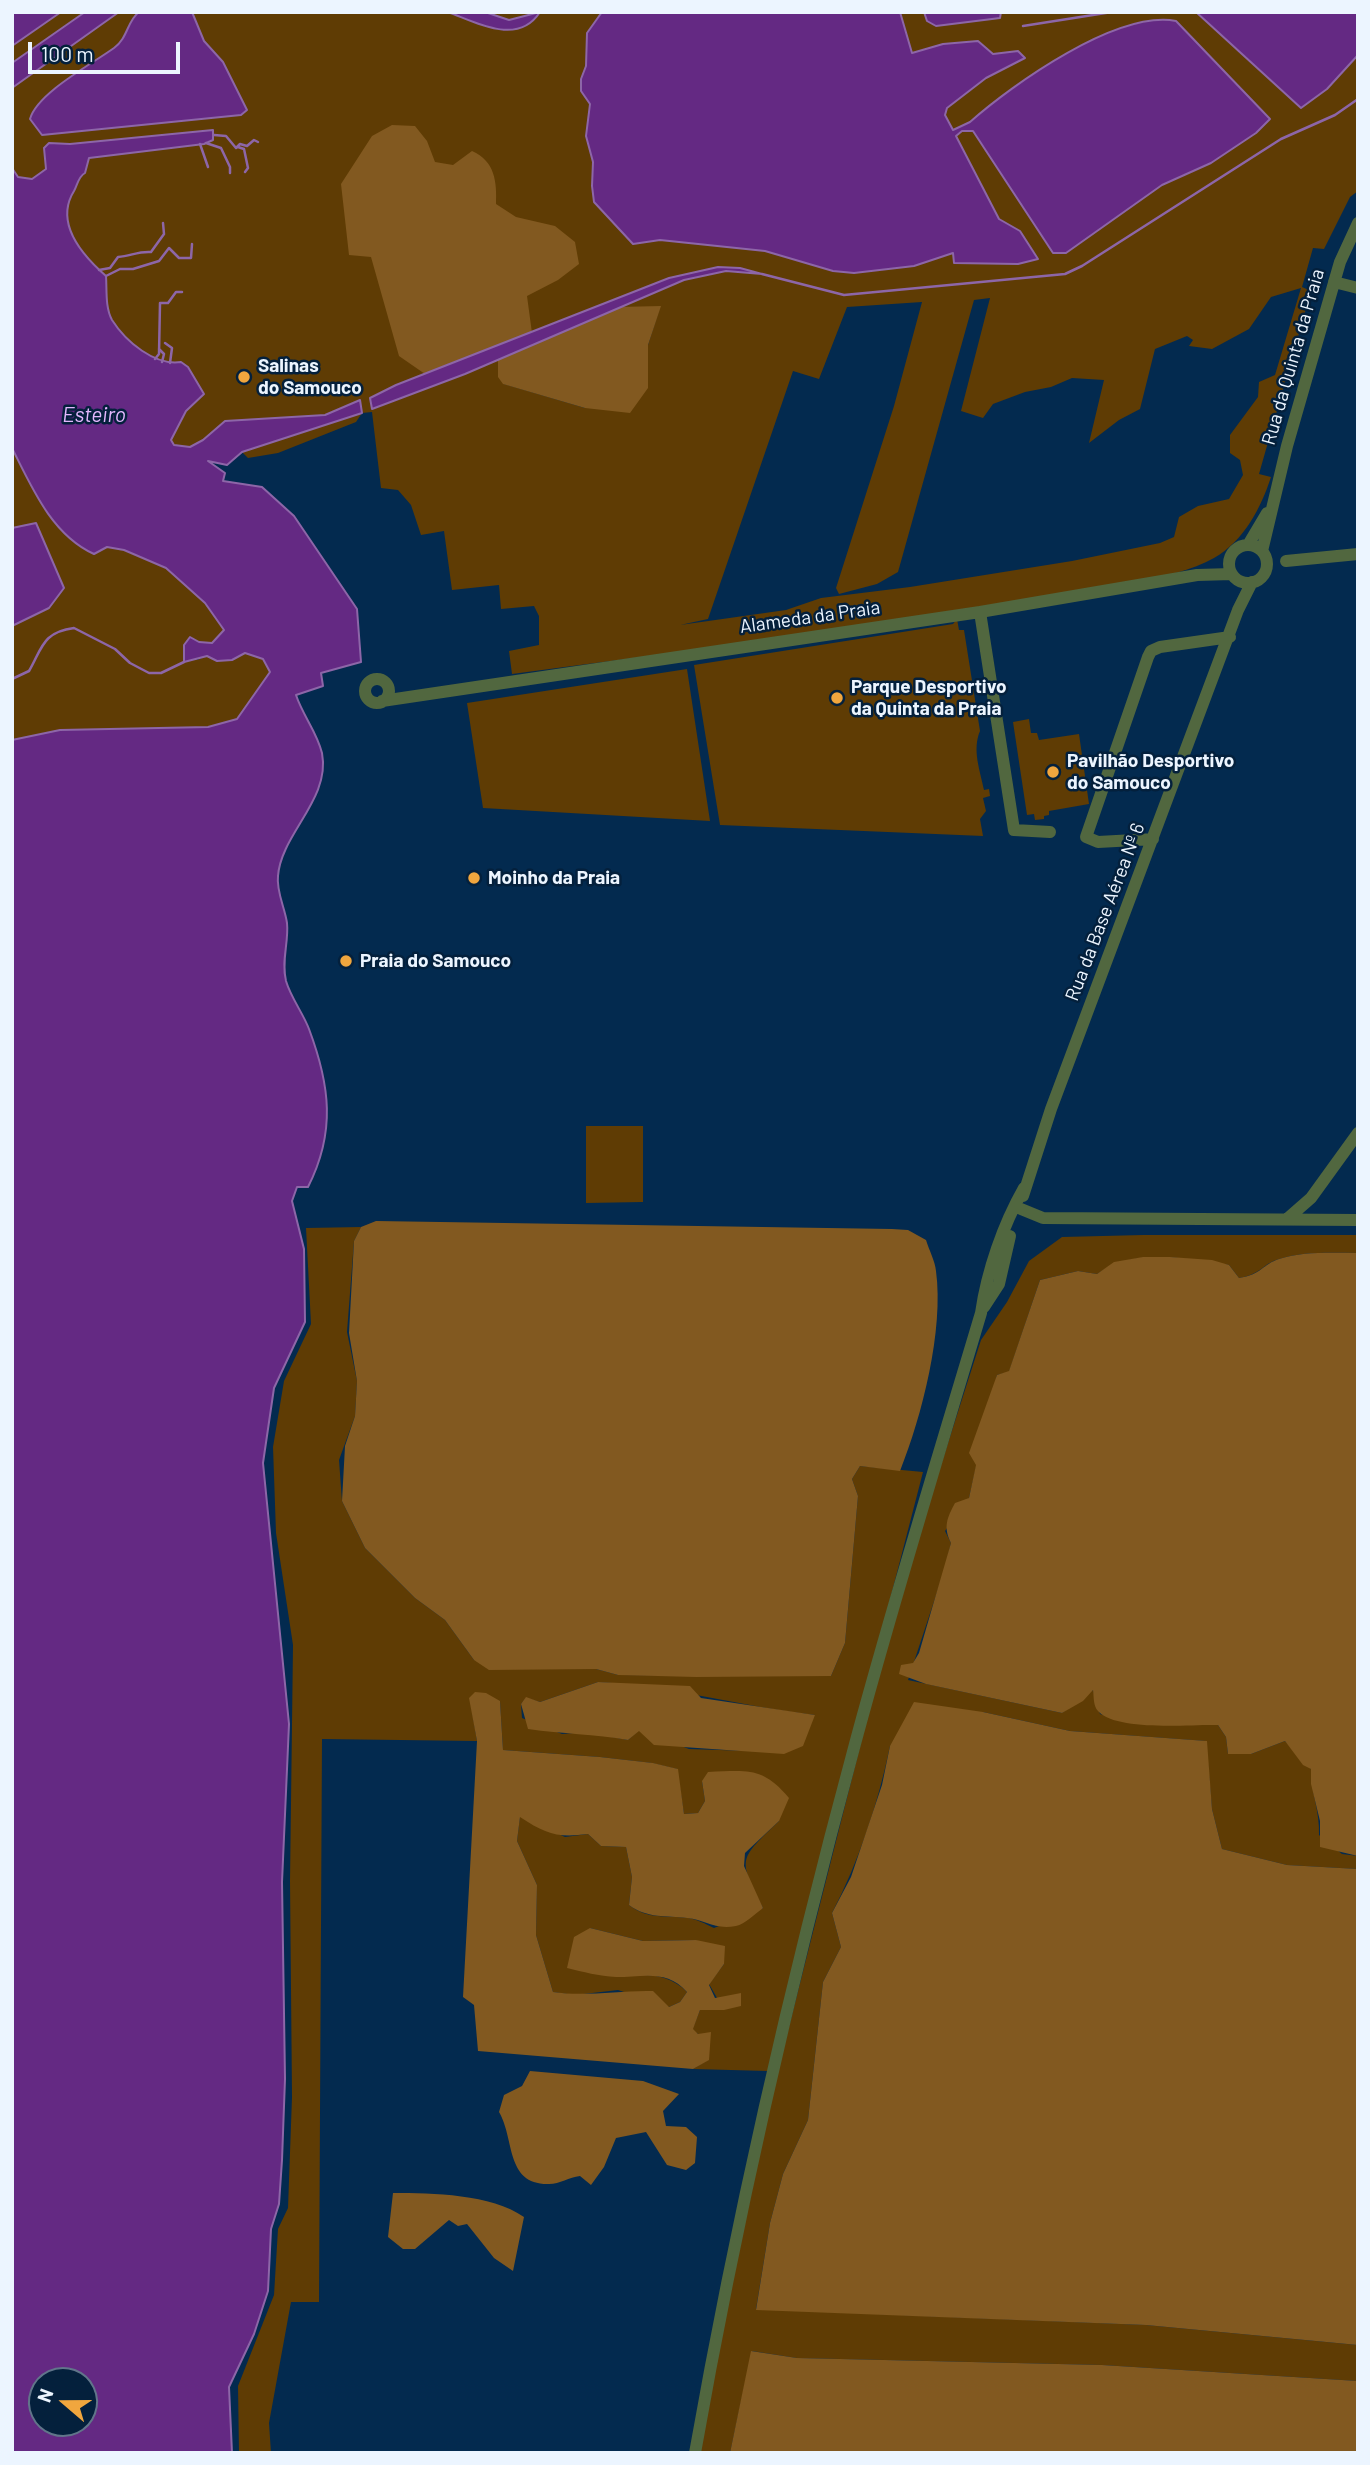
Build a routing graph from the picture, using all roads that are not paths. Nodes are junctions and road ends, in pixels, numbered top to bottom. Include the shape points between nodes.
1 (1358, 223) edge
2 (1334, 282) junction
3 (1358, 288) edge
4 (1273, 504) junction
5 (1248, 545) junction
6 (1262, 551) junction
7 (1358, 554) edge
8 (1230, 560) junction
9 (1286, 561) dead end
10 (1202, 574) junction
11 (1241, 579) junction
12 (979, 612) junction
13 (1230, 637) junction
14 (387, 684) junction
15 (424, 695) junction
16 (382, 701) junction
17 (1050, 832) dead end
18 (1153, 839) junction
19 (1358, 1133) edge
20 (1024, 1188) junction
21 (1311, 1198) junction
22 (1021, 1209) junction
23 (1287, 1219) junction
24 (1323, 1219) junction
25 (1358, 1220) edge
26 (981, 1313) junction
27 (695, 2453) edge

1 - 2 street, Rua da Quinta da Praia
2 - 3 street
2 - 4 street, Rua da Quinta da Praia
4 - 5 street
4 - 6 street
5 - 6 street
5 - 8 street via 1237,549
6 - 11 street via 1265,572
7 - 9 street
8 - 10 street
8 - 11 street
10 - 11 street
10 - 12 street, Alameda da Praia
11 - 13 street, Rua da Base Aérea Nº 6
12 - 15 street, Alameda da Praia
12 - 17 street via 1014,830
13 - 18 street, Rua da Base Aérea Nº 6
13 - 18 street via 1160,647 1148,657 1086,837 1098,842
14 - 15 street, Alameda da Praia via 402,695
14 - 16 street
14 - 16 street via 374,679 365,689 370,701
15 - 16 street, Alameda da Praia
18 - 20 street, Rua da Base Aérea Nº 6
19 - 21 street
20 - 22 street
20 - 26 street via 991,1265
21 - 23 street
21 - 24 street via 1313,1209
22 - 23 street via 1043,1217
22 - 26 street via 999,1284
23 - 24 street
24 - 25 street
26 - 27 street via 854,1745 798,1967

